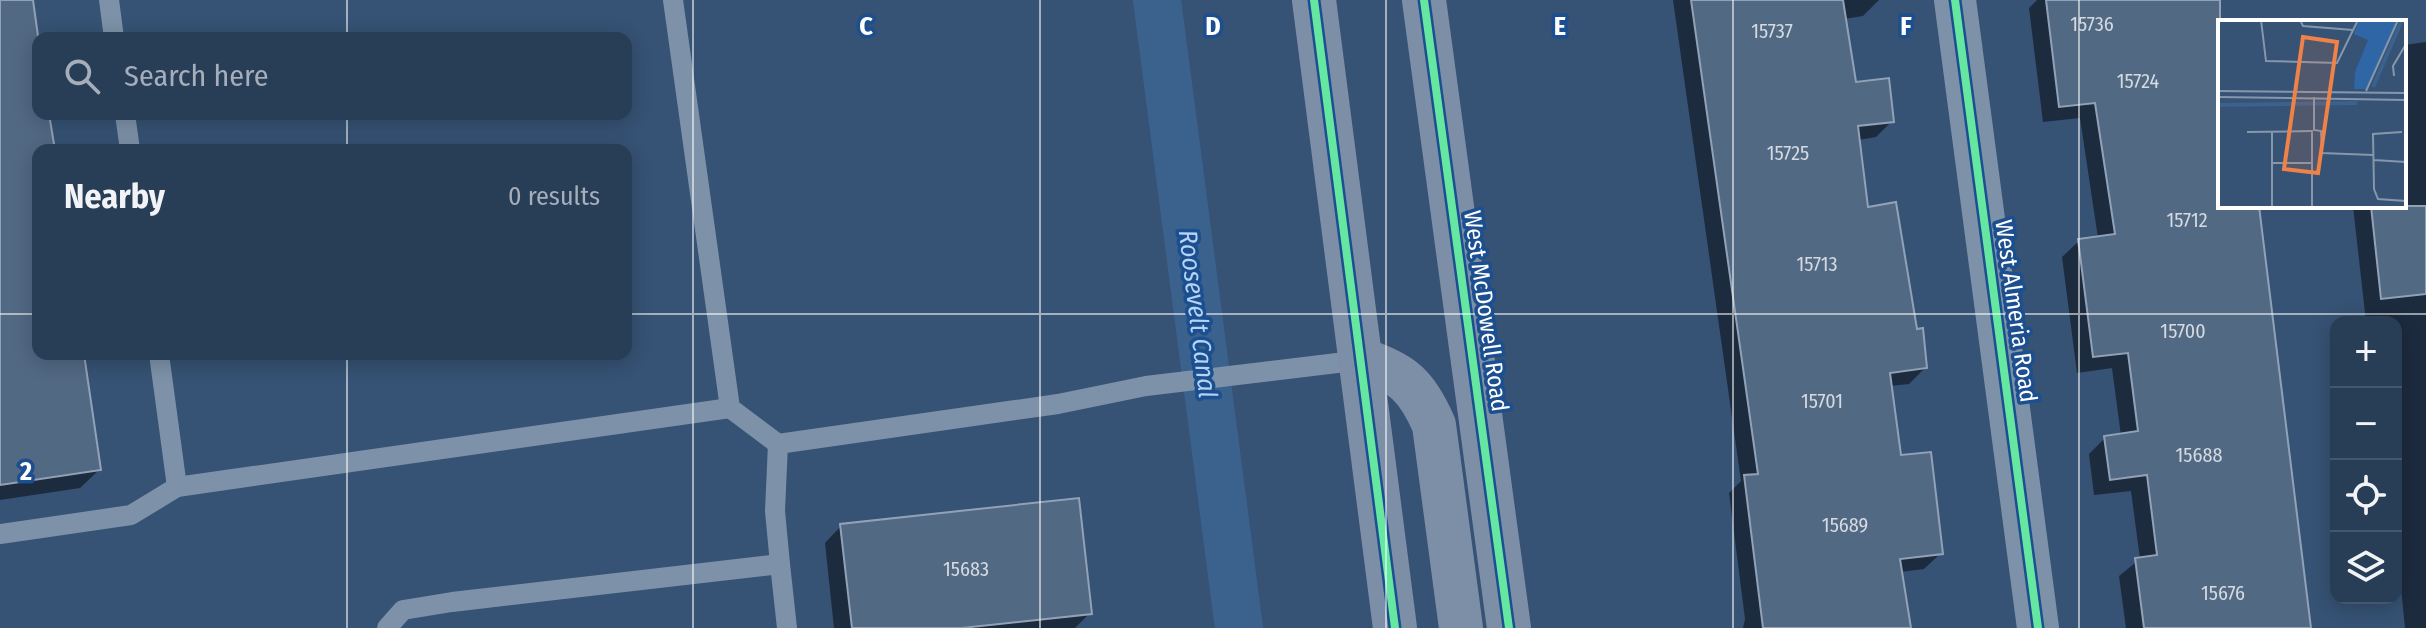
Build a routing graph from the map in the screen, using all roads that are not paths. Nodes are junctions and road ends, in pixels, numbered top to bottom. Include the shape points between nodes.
1 (109, 0) edge
2 (673, 0) edge
3 (1314, 0) edge
4 (1424, 0) edge
5 (1955, 0) edge
6 (113, 32) edge
7 (126, 120) edge
8 (129, 144) edge
9 (160, 360) edge
10 (1362, 360) junction
11 (730, 408) junction
12 (778, 444) junction
13 (177, 487) junction
14 (0, 534) edge
15 (780, 564) junction
16 (387, 628) edge
17 (787, 628) edge
18 (1395, 628) edge
19 (1461, 628) edge
20 (1509, 628) edge
21 (2038, 628) edge

1 - 6 lane
2 - 11 lane
3 - 10 main road
4 - 20 main road, West McDowell Road
5 - 21 street, West Almeria Road
7 - 8 lane
9 - 13 lane
10 - 12 lane via 1146,386 1058,404
10 - 18 main road
10 - 19 main road via 1408,381 1434,425
11 - 12 lane
11 - 13 lane
12 - 15 lane via 775,511
13 - 14 lane via 131,515
15 - 16 lane via 452,602 403,610
15 - 17 lane

